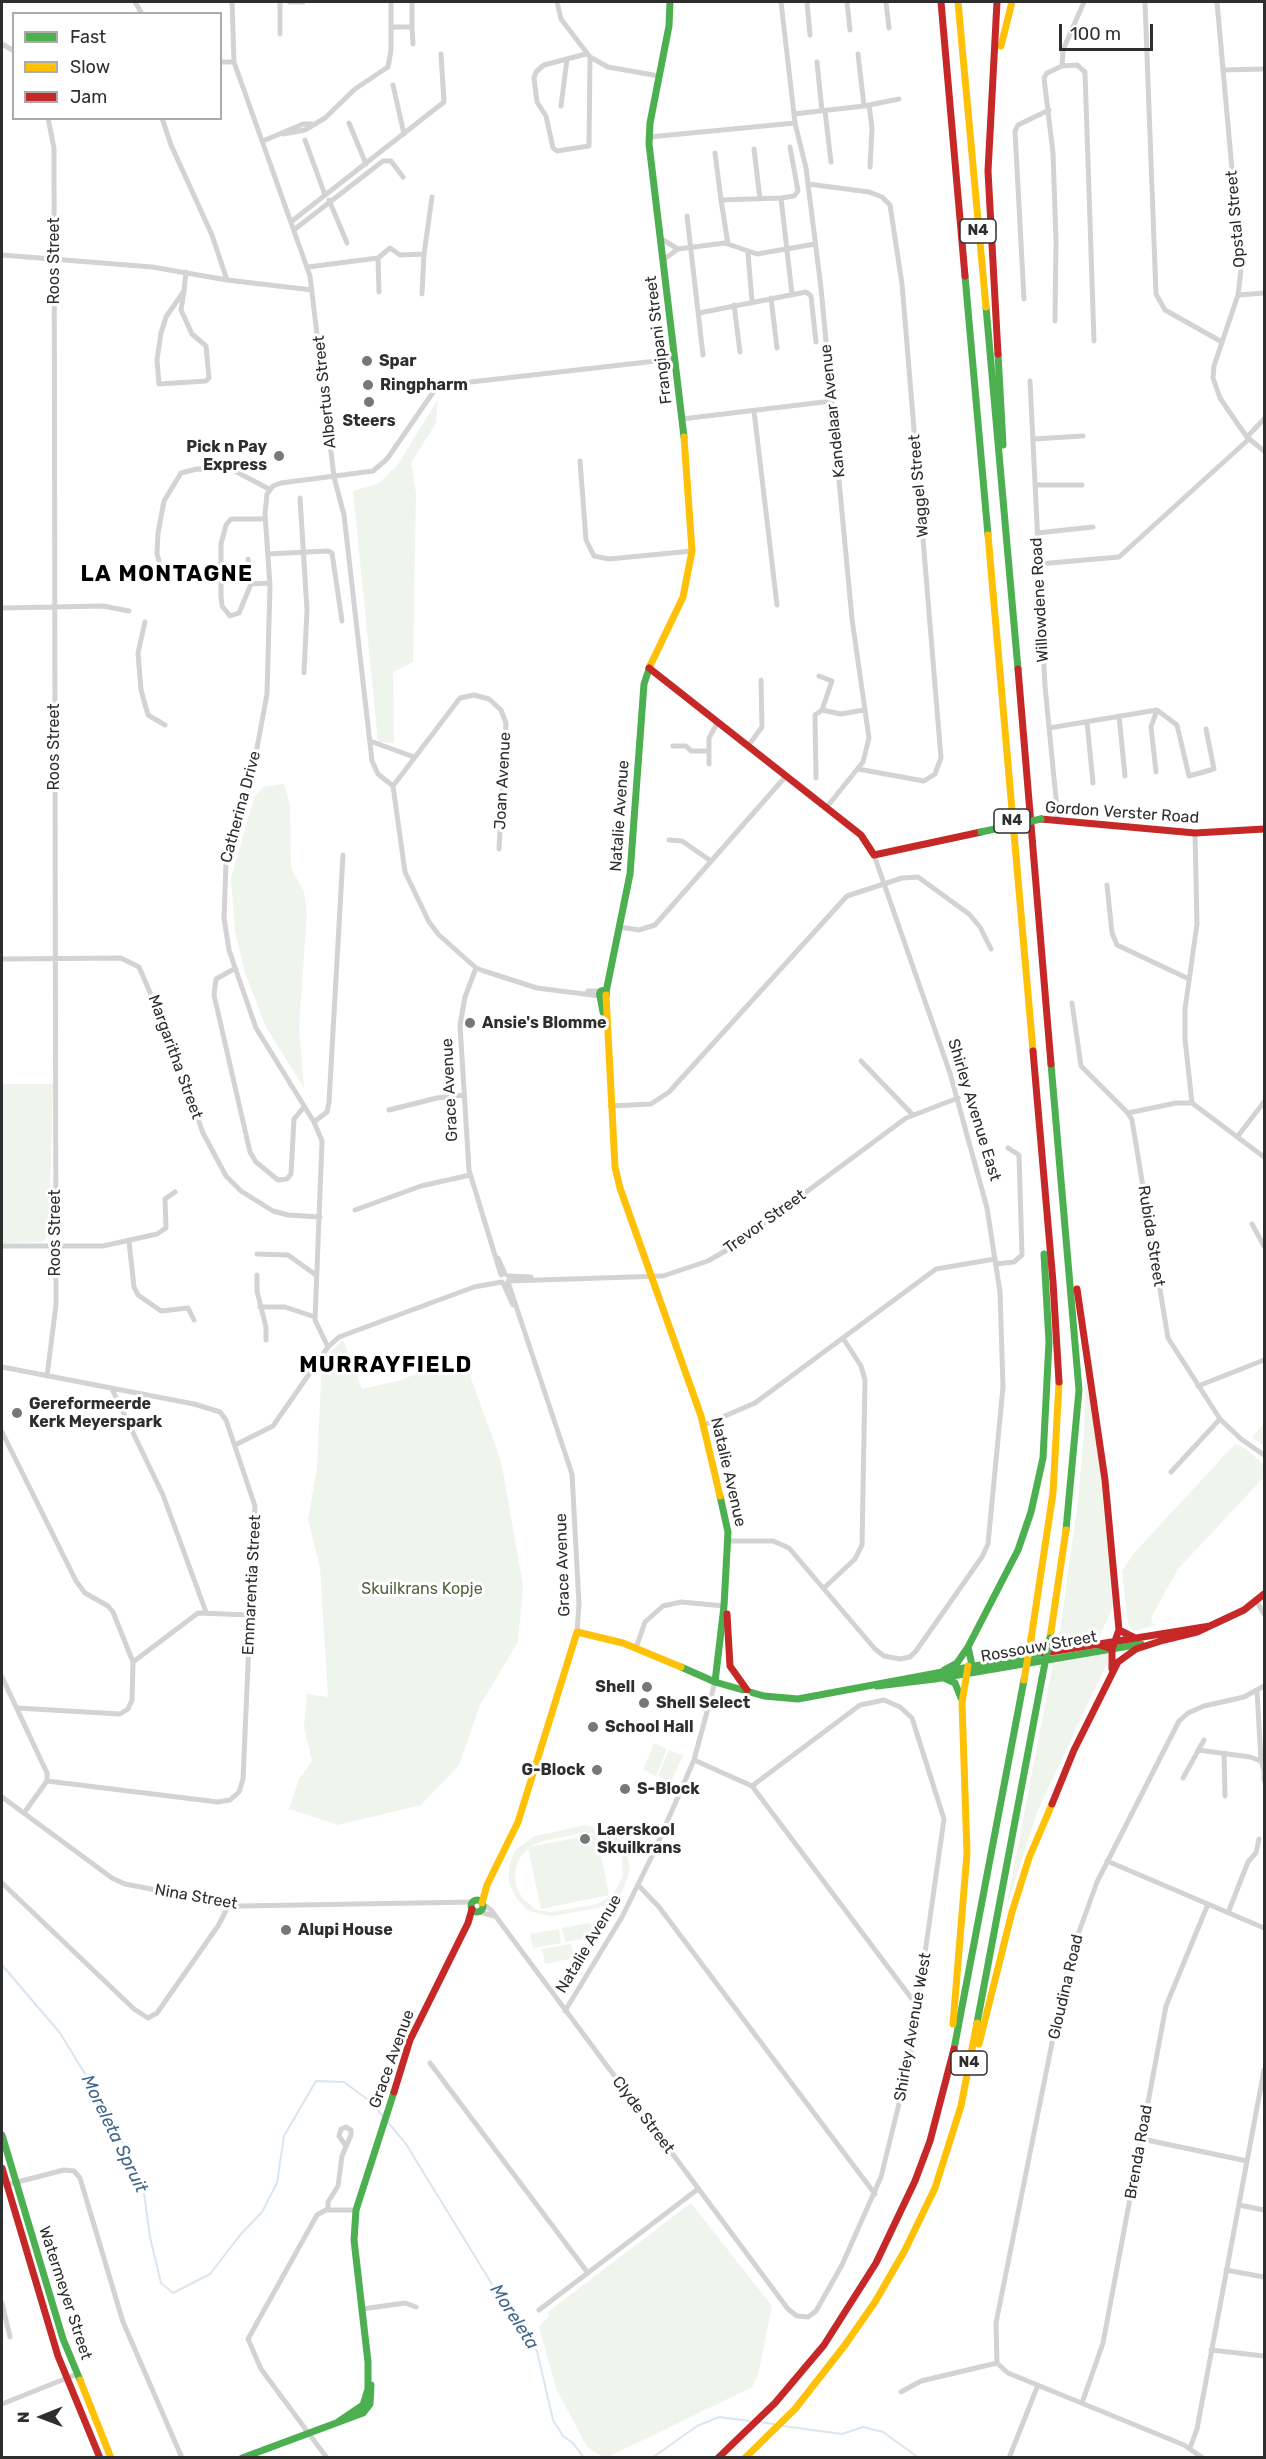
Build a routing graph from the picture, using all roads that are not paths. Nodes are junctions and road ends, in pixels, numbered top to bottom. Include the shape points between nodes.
1 (232, 2) edge
2 (280, 2) edge
3 (290, 2) edge
4 (303, 2) edge
5 (391, 2) edge
6 (412, 2) edge
7 (557, 2) edge
8 (670, 2) edge
9 (782, 2) edge
10 (807, 2) edge
11 (847, 2) edge
12 (886, 2) edge
13 (941, 2) edge
14 (958, 2) edge
15 (997, 2) edge
16 (1012, 2) edge
17 (1084, 2) edge
18 (1145, 2) edge
19 (1217, 2) edge
20 (392, 27) junction
21 (412, 27) junction
22 (889, 28) dead end
23 (850, 30) dead end
24 (280, 34) dead end
25 (810, 35) dead end
26 (413, 44) dead end
27 (441, 54) dead end
28 (858, 54) dead end
29 (588, 55) junction
30 (567, 59) junction
31 (222, 62) edge
32 (234, 62) junction
33 (817, 62) dead end
34 (1062, 66) junction
35 (1264, 69) edge
36 (1223, 70) junction
37 (659, 76) junction
38 (993, 79) junction
39 (393, 85) dead end
40 (899, 99) dead end
41 (561, 106) dead end
42 (867, 106) junction
43 (1049, 110) junction
44 (823, 111) junction
45 (794, 114) junction
46 (48, 120) edge
47 (163, 120) edge
48 (348, 123) dead end
49 (795, 123) junction
50 (404, 134) junction
51 (649, 137) junction
52 (305, 140) dead end
53 (263, 141) junction
54 (790, 147) dead end
55 (754, 148) dead end
56 (715, 153) dead end
57 (831, 162) dead end
58 (366, 164) junction
59 (870, 167) dead end
60 (403, 177) dead end
61 (808, 184) junction
62 (432, 197) dead end
63 (327, 198) junction
64 (781, 198) junction
65 (760, 199) junction
66 (721, 200) junction
67 (687, 216) dead end
68 (292, 221) junction
69 (295, 229) junction
70 (660, 238) junction
71 (347, 243) dead end
72 (728, 243) junction
73 (815, 244) junction
74 (692, 247) junction
75 (678, 249) junction
76 (787, 249) junction
77 (748, 252) junction
78 (424, 254) junction
79 (2, 255) edge
80 (378, 258) junction
81 (54, 259) junction
82 (663, 260) junction
83 (308, 267) junction
84 (186, 272) junction
85 (227, 280) junction
86 (312, 290) junction
87 (184, 291) junction
88 (379, 292) dead end
89 (1264, 293) edge
90 (422, 294) dead end
91 (792, 294) junction
92 (1238, 295) junction
93 (771, 298) junction
94 (1024, 299) dead end
95 (752, 301) junction
96 (734, 305) junction
97 (699, 313) junction
98 (1055, 321) dead end
99 (1094, 341) dead end
100 (816, 342) dead end
101 (1222, 342) junction
102 (777, 348) dead end
103 (740, 352) dead end
104 (703, 354) dead end
105 (674, 359) junction
106 (1030, 381) dead end
107 (832, 401) junction
108 (754, 411) junction
109 (682, 419) junction
110 (1264, 419) edge
111 (1083, 436) dead end
112 (1248, 438) junction
113 (1033, 440) junction
114 (1264, 451) edge
115 (580, 461) dead end
116 (334, 477) junction
117 (1035, 485) junction
118 (1082, 485) dead end
119 (269, 489) junction
120 (300, 498) dead end
121 (266, 519) junction
122 (1093, 526) dead end
123 (1037, 533) junction
124 (1008, 542) junction
125 (692, 551) junction
126 (268, 554) junction
127 (304, 554) junction
128 (248, 559) dead end
129 (1038, 564) junction
130 (162, 572) dead end
131 (270, 583) junction
132 (251, 584) junction
133 (777, 605) dead end
134 (55, 606) junction
135 (2, 608) edge
136 (129, 611) dead end
137 (342, 621) dead end
138 (145, 622) dead end
139 (649, 668) junction
140 (304, 673) dead end
141 (819, 676) dead end
142 (761, 680) dead end
143 (822, 710) junction
144 (864, 710) junction
145 (1157, 710) junction
146 (1119, 716) junction
147 (718, 722) junction
148 (1087, 722) junction
149 (165, 725) dead end
150 (1049, 729) junction
151 (1206, 729) dead end
152 (370, 741) junction
153 (673, 746) dead end
154 (748, 746) junction
155 (708, 751) junction
156 (414, 757) junction
157 (709, 764) dead end
158 (858, 769) junction
159 (1156, 772) dead end
160 (786, 776) junction
161 (1125, 776) dead end
162 (816, 778) dead end
163 (1093, 783) dead end
164 (393, 786) junction
165 (826, 808) junction
166 (1058, 819) junction
167 (1264, 829) edge
168 (1195, 833) junction
169 (669, 840) dead end
170 (499, 849) dead end
171 (343, 855) dead end
172 (874, 855) junction
173 (711, 861) junction
174 (884, 883) junction
175 (1107, 885) dead end
176 (619, 927) junction
177 (992, 949) dead end
178 (2, 958) edge
179 (55, 959) junction
180 (476, 968) junction
181 (234, 969) junction
182 (1189, 979) junction
183 (602, 994) junction
184 (1072, 1003) dead end
185 (1032, 1060) junction
186 (861, 1061) dead end
187 (464, 1095) junction
188 (958, 1098) junction
189 (1264, 1102) edge
190 (1192, 1103) junction
191 (610, 1106) junction
192 (304, 1107) junction
193 (389, 1110) dead end
194 (1128, 1113) junction
195 (912, 1114) junction
196 (314, 1122) junction
197 (1238, 1136) junction
198 (1008, 1148) dead end
199 (1264, 1157) edge
200 (470, 1175) junction
201 (175, 1192) dead end
202 (355, 1209) dead end
203 (1065, 1209) junction
204 (320, 1217) junction
205 (1252, 1224) dead end
206 (129, 1242) junction
207 (2, 1246) edge
208 (55, 1246) junction
209 (1264, 1246) edge
210 (257, 1254) dead end
211 (996, 1262) junction
212 (257, 1275) dead end
213 (316, 1275) junction
214 (651, 1276) junction
215 (504, 1279) junction
216 (260, 1307) junction
217 (315, 1317) junction
218 (194, 1320) dead end
219 (843, 1338) junction
220 (266, 1340) dead end
221 (328, 1347) junction
222 (1264, 1360) edge
223 (2, 1367) edge
224 (47, 1376) junction
225 (1198, 1386) junction
226 (112, 1389) junction
227 (1220, 1419) junction
228 (704, 1425) junction
229 (2, 1432) edge
230 (235, 1445) junction
231 (1264, 1455) edge
232 (1171, 1472) dead end
233 (729, 1541) junction
234 (824, 1588) junction
235 (1264, 1594) edge
236 (1257, 1602) junction
237 (724, 1606) junction
238 (206, 1612) junction
239 (1264, 1614) edge
240 (250, 1615) junction
241 (1210, 1626) junction
242 (1119, 1630) junction
243 (578, 1632) junction
244 (1135, 1638) junction
245 (1118, 1640) junction
246 (1167, 1640) junction
247 (1097, 1644) junction
248 (968, 1647) junction
249 (636, 1648) junction
250 (1112, 1649) junction
251 (133, 1662) junction
252 (968, 1668) junction
253 (944, 1674) junction
254 (1110, 1676) junction
255 (2, 1677) edge
256 (715, 1682) junction
257 (1264, 1686) edge
258 (747, 1691) junction
259 (1257, 1691) junction
260 (962, 1703) junction
261 (16, 1708) junction
262 (1204, 1740) dead end
263 (1198, 1750) junction
264 (1224, 1754) junction
265 (694, 1760) junction
266 (1261, 1761) junction
267 (1264, 1769) edge
268 (1183, 1778) dead end
269 (1264, 1780) edge
270 (47, 1781) junction
271 (752, 1786) junction
272 (1225, 1796) dead end
273 (2, 1797) edge
274 (24, 1814) junction
275 (1260, 1839) dead end
276 (1107, 1861) junction
277 (2, 1883) edge
278 (639, 1886) junction
279 (1208, 1904) junction
280 (229, 1905) junction
281 (477, 1906) junction
282 (1228, 1913) junction
283 (1264, 1928) edge
284 (918, 2007) junction
285 (565, 2010) junction
286 (951, 2062) junction
287 (430, 2063) dead end
288 (1264, 2070) edge
289 (961, 2106) junction
290 (2, 2134) edge
291 (1142, 2139) junction
292 (346, 2146) dead end
293 (1247, 2161) junction
294 (2, 2168) edge
295 (16, 2182) junction
296 (4, 2185) edge
297 (698, 2189) junction
298 (874, 2194) junction
299 (1239, 2205) junction
300 (328, 2210) junction
301 (356, 2210) junction
302 (1264, 2210) edge
303 (1226, 2270) junction
304 (588, 2273) junction
305 (1264, 2277) edge
306 (2, 2303) edge
307 (416, 2307) dead end
308 (362, 2309) junction
309 (539, 2310) dead end
310 (793, 2314) joint
311 (10, 2337) dead end
312 (1211, 2350) junction
313 (1264, 2356) edge
314 (997, 2363) junction
315 (77, 2374) junction
316 (66, 2378) junction
317 (1038, 2385) junction
318 (901, 2392) dead end
319 (1082, 2403) junction
320 (2, 2404) edge
321 (307, 2433) junction
322 (1190, 2448) junction
323 (100, 2457) edge
324 (111, 2457) edge
325 (182, 2457) edge
326 (242, 2457) edge
327 (327, 2457) edge
328 (718, 2457) edge
329 (745, 2457) edge
330 (1009, 2457) edge
331 (1203, 2457) edge

1 - 32 street, Albertus Street
2 - 24 street
3 - 4 street
5 - 20 street
6 - 21 street
7 - 29 street via 561,19
8 - 37 main road, Frangipani Street
9 - 45 street, Kandelaar Avenue
10 - 25 street
11 - 23 street
12 - 22 street
13 - 185 main road, N4
14 - 124 main road, N4
15 - 38 main road
16 - 38 main road
17 - 34 street via 1063,50
18 - 101 street via 1156,294 1165,310
19 - 36 street, Opstal Street
20 - 21 street
20 - 53 street via 388,67 356,89 332,113 313,124 303,124
21 - 26 street
27 - 50 street via 445,101
28 - 42 street
29 - 30 street
29 - 30 street via 589,146 557,151 546,116 537,102 534,78 544,65
29 - 37 street via 608,67
30 - 41 street
31 - 32 street
32 - 53 street, Albertus Street
33 - 44 street
34 - 43 street via 1044,78
34 - 99 street via 1081,66 1085,72
35 - 36 street
36 - 92 street, Opstal Street via 1241,270
37 - 51 main road, Frangipani Street
38 - 124 main road via 988,218
39 - 50 street
40 - 42 street
42 - 44 street
42 - 59 street via 873,128
43 - 94 street via 1018,125 1015,131
43 - 98 street via 1056,240
44 - 45 street
44 - 57 street
45 - 49 street, Kandelaar Avenue
46 - 81 street, Roos Street via 54,148
47 - 85 street
48 - 58 street
49 - 51 street
49 - 61 street, Kandelaar Avenue
50 - 58 street
51 - 70 main road, Frangipani Street
52 - 63 street
53 - 68 street, Albertus Street
54 - 64 street via 798,191
55 - 65 street
56 - 66 street
58 - 63 street
60 - 63 street via 386,160
61 - 73 street, Kandelaar Avenue
61 - 158 street, Waggel Street via 869,192 882,196 890,205 912,405 941,758 936,774 924,781
62 - 78 street
63 - 68 street
63 - 69 street
63 - 71 street
64 - 65 street
64 - 76 street
65 - 66 street
66 - 72 street
67 - 74 street
68 - 69 street, Albertus Street
69 - 83 street, Albertus Street
70 - 75 street
70 - 82 main road, Frangipani Street
72 - 74 street
72 - 77 street
73 - 76 street
73 - 107 street, Kandelaar Avenue
74 - 75 street
74 - 97 street
75 - 82 street
76 - 77 street
76 - 91 street
77 - 95 street
78 - 80 street via 400,255 390,248
78 - 90 street
79 - 81 street
80 - 83 street
80 - 88 street
81 - 84 street
81 - 134 street, Roos Street
82 - 105 main road, Frangipani Street
83 - 86 street, Albertus Street
84 - 85 street
84 - 87 street
85 - 86 street
86 - 116 street, Albertus Street
87 - 87 street via 164,324 157,360 159,384 209,378 206,346 190,331 181,310
89 - 92 street
91 - 93 street
91 - 100 street via 806,292 811,296
92 - 101 street, Opstal Street
93 - 95 street
93 - 102 street
95 - 96 street
96 - 97 street
96 - 103 street
97 - 104 street
101 - 112 street, Opstal Street via 1213,378 1220,398
105 - 109 main road, Frangipani Street
105 - 116 street via 444,385 434,391 377,469
106 - 113 street, Willowdene Road
107 - 108 street
107 - 144 street, Kandelaar Avenue
108 - 109 street
108 - 133 street
109 - 125 main road, Frangipani Street
110 - 112 street
111 - 113 street
112 - 114 street, Opstal Street
112 - 129 street via 1119,557
113 - 117 street, Willowdene Road
115 - 125 street via 586,540 594,556 609,559
116 - 119 street via 281,483
116 - 152 street, Albertus Street via 344,515
117 - 118 street
117 - 123 street, Willowdene Road
119 - 121 street, Catherina Drive
119 - 130 street via 232,470 196,469 181,473 164,501 157,554
120 - 127 street
121 - 126 street, Catherina Drive
121 - 132 street via 228,521 221,544 221,601 230,616 239,613
122 - 123 street
123 - 129 street, Willowdene Road
124 - 203 main road, N4
125 - 139 main road, Frangipani Street via 683,597
126 - 127 street
126 - 131 street, Catherina Drive
127 - 137 street via 328,550 332,553
127 - 140 street
128 - 132 street
129 - 150 street, Willowdene Road
131 - 132 street
131 - 181 street, Catherina Drive via 266,703 252,775 224,873 225,928
134 - 135 street
134 - 136 street via 103,606
134 - 179 street, Roos Street
138 - 149 street via 138,653 141,690 148,715
139 - 147 main road, Shirley Avenue East
139 - 176 main road, Natalie Avenue via 639,729 630,874
141 - 143 street via 832,681
142 - 154 street via 762,727
143 - 144 street via 841,714
143 - 162 street via 815,715
144 - 158 street, Kandelaar Avenue via 868,749
145 - 146 street
145 - 151 street via 1177,726 1189,776 1214,769
145 - 159 street via 1151,727
146 - 148 street
146 - 161 street
147 - 154 main road, Shirley Avenue East
147 - 155 street via 709,738
148 - 150 street
148 - 163 street
150 - 166 street, Willowdene Road
152 - 156 street
152 - 164 street, Albertus Street via 376,771
153 - 155 street
154 - 160 main road, Shirley Avenue East
155 - 157 street
156 - 164 street, Joan Avenue
156 - 170 street, Joan Avenue via 463,697 482,696 500,708 506,730
158 - 165 street, Kandelaar Avenue
160 - 165 main road, Shirley Avenue East
160 - 173 street
164 - 180 street via 408,880 433,928
165 - 172 main road, Shirley Avenue East via 867,842
166 - 168 main road, Gordon Verster Road
166 - 172 main road, Gordon Verster Road, bridge via 1041,819
167 - 168 main road, Gordon Verster Road
168 - 182 street via 1197,924
169 - 173 street via 682,840
171 - 196 street via 329,1102 327,1112
172 - 174 street, Shirley Avenue East
173 - 176 street via 655,925 639,930
174 - 177 street via 913,876 925,880 973,919
174 - 188 street, Shirley Avenue East
174 - 191 street via 842,900 663,1098 648,1104
175 - 182 street via 1117,945
176 - 183 main road, Natalie Avenue
178 - 179 street, Margaritha Street
179 - 204 street, Margaritha Street via 121,958 139,967 169,1036 203,1133 226,1176 241,1191 273,1211
179 - 208 street, Roos Street
180 - 183 street via 525,985
180 - 187 street, Grace Avenue via 461,1013
181 - 192 street, Catherina Drive via 258,1032
181 - 192 street via 216,979 214,995 250,1152 278,1180 291,1174 294,1119
182 - 190 street via 1185,1039
183 - 191 main road, Natalie Avenue
184 - 194 street via 1081,1066
185 - 248 main road via 1049,1342 1043,1458 1018,1550
185 - 286 main road, N4, bridge via 1053,1282 1059,1415 1053,1493 1024,1680
186 - 195 street
187 - 193 street
187 - 200 street, Grace Avenue
188 - 195 street, Trevor Street
188 - 211 street, Shirley Avenue East via 984,1190
189 - 197 street
190 - 194 street
190 - 197 street
191 - 214 main road, Natalie Avenue via 620,1188
192 - 196 street, Catherina Drive
194 - 225 street, Rubida Street via 1134,1128 1167,1334
195 - 214 street, Trevor Street via 718,1256 684,1270
196 - 204 street, Catherina Drive via 323,1146
197 - 199 street
198 - 211 street via 1019,1155 1022,1252 1016,1262
200 - 202 street via 421,1186
200 - 215 street, Grace Avenue
201 - 206 street via 164,1201 164,1230
203 - 242 main road via 1105,1480
203 - 289 main road, N4, bridge via 1077,1357 1078,1432 1069,1513 1050,1638
204 - 213 street, Catherina Drive
205 - 209 street
206 - 208 street
206 - 218 street via 138,1295 161,1311 190,1309
207 - 208 street
208 - 224 street, Roos Street via 56,1305
210 - 213 street via 288,1255
211 - 219 street via 936,1269
211 - 234 street, Shirley Avenue East via 1003,1387 987,1548 915,1653 900,1659 881,1654
212 - 216 street
213 - 217 street, Catherina Drive
214 - 215 street, Trevor Street
214 - 228 main road, Natalie Avenue
215 - 221 street, Trevor Street via 350,1332
215 - 243 street, Grace Avenue via 572,1474
216 - 217 street via 285,1307
216 - 220 street
217 - 221 street, Catherina Drive
219 - 228 street via 755,1403
219 - 234 street via 865,1380 862,1545 855,1559
221 - 230 street, Trevor Street via 273,1426
222 - 225 street
223 - 224 street, Emmarentia Street
224 - 226 street, Emmarentia Street
225 - 227 street, Rubida Street
226 - 230 street, Emmarentia Street via 216,1410 226,1420
226 - 238 street via 163,1495
227 - 231 street, Rubida Street
227 - 232 street
228 - 233 main road, Natalie Avenue
229 - 251 street via 76,1581 85,1593 113,1612
230 - 240 street, Emmarentia Street via 255,1506
233 - 234 street via 782,1544 793,1551
233 - 237 main road, Natalie Avenue
235 - 236 main road, Rossouw Street
236 - 239 street
236 - 241 main road, Rossouw Street
237 - 249 street via 681,1602 663,1606 645,1622
237 - 256 main road, Natalie Avenue
237 - 258 main road via 730,1666
238 - 240 street
238 - 251 street via 190,1617
240 - 270 street, Emmarentia Street via 243,1779 235,1796 218,1802
241 - 244 main road, Rossouw Street
241 - 246 main road, Rossouw Street
242 - 244 main road
242 - 245 main road
243 - 249 main road, Rossouw Street
243 - 281 main road, Grace Avenue via 518,1822
244 - 245 main road, Rossouw Street
245 - 247 main road, Rossouw Street
245 - 250 main road
246 - 250 main road, Rossouw Street
246 - 254 main road via 1127,1653
247 - 250 main road
247 - 252 main road, Rossouw Street
248 - 252 main road
248 - 253 main road
249 - 256 main road, Rossouw Street
250 - 252 main road, Rossouw Street via 984,1670
250 - 254 main road
251 - 261 street via 132,1700 120,1714
252 - 253 main road, Rossouw Street
252 - 260 main road
253 - 258 main road, Rossouw Street via 798,1699
253 - 260 main road via 958,1686
254 - 289 main road via 1053,1795 1029,1858
255 - 261 street
256 - 258 main road, Rossouw Street
256 - 265 street, Natalie Avenue
257 - 259 street, Gloudina Road
259 - 266 street
259 - 276 street, Gloudina Road via 1204,1706 1179,1721
260 - 286 main road via 968,1853
261 - 270 street via 45,1767
262 - 263 street
263 - 264 street
263 - 268 street
264 - 266 street
264 - 272 street
265 - 271 street
265 - 278 street, Natalie Avenue
266 - 267 street
267 - 269 street
270 - 274 street
271 - 284 street
271 - 284 street, Shirley Avenue West via 860,1705 884,1700 912,1718 945,1821
273 - 274 street, Nina Street
274 - 280 street, Nina Street via 122,1884
275 - 282 street
276 - 279 street
276 - 314 street, Gloudina Road via 1069,1962 996,2323
277 - 280 street via 142,2016 152,2017
278 - 285 street, Natalie Avenue
278 - 298 street via 659,1907
279 - 282 street
279 - 291 street, Brenda Road via 1166,2006
280 - 281 street, Nina Street
281 - 285 street, Clyde Street via 494,1916
281 - 301 main road, Grace Avenue via 410,2040
282 - 283 street
284 - 298 street, Shirley Avenue West via 906,2078
285 - 297 street, Clyde Street
286 - 328 main road, N4 via 930,2141 881,2253 824,2345 776,2403
287 - 304 street
288 - 293 street
289 - 329 main road, N4 via 935,2188 875,2302 795,2409
290 - 295 main road, Watermeyer Street
291 - 293 street
291 - 319 street, Brenda Road via 1103,2343
292 - 300 street
293 - 299 street
294 - 296 main road, Watermeyer Street
295 - 296 street
295 - 315 main road, Watermeyer Street
295 - 325 street via 64,2170 74,2171 80,2178 123,2322
296 - 316 main road, Watermeyer Street
297 - 304 street
297 - 310 street, Clyde Street
298 - 310 street, Shirley Avenue West via 816,2311 805,2317
299 - 302 street
299 - 303 street
300 - 301 street
300 - 321 street via 318,2213 313,2220 248,2344
301 - 308 main road, Grace Avenue via 354,2240
303 - 305 street
303 - 312 street
304 - 309 street
306 - 311 street
307 - 308 street via 405,2303
308 - 321 main road, Grace Avenue via 368,2362 363,2405 354,2415
312 - 313 street
312 - 322 street
314 - 317 street via 1008,2373
314 - 318 street via 921,2381
315 - 316 street
315 - 324 main road, Watermeyer Street
316 - 320 street
316 - 323 main road, Watermeyer Street
317 - 319 street
317 - 330 street
319 - 322 street
321 - 326 main road
321 - 327 street
322 - 331 street

